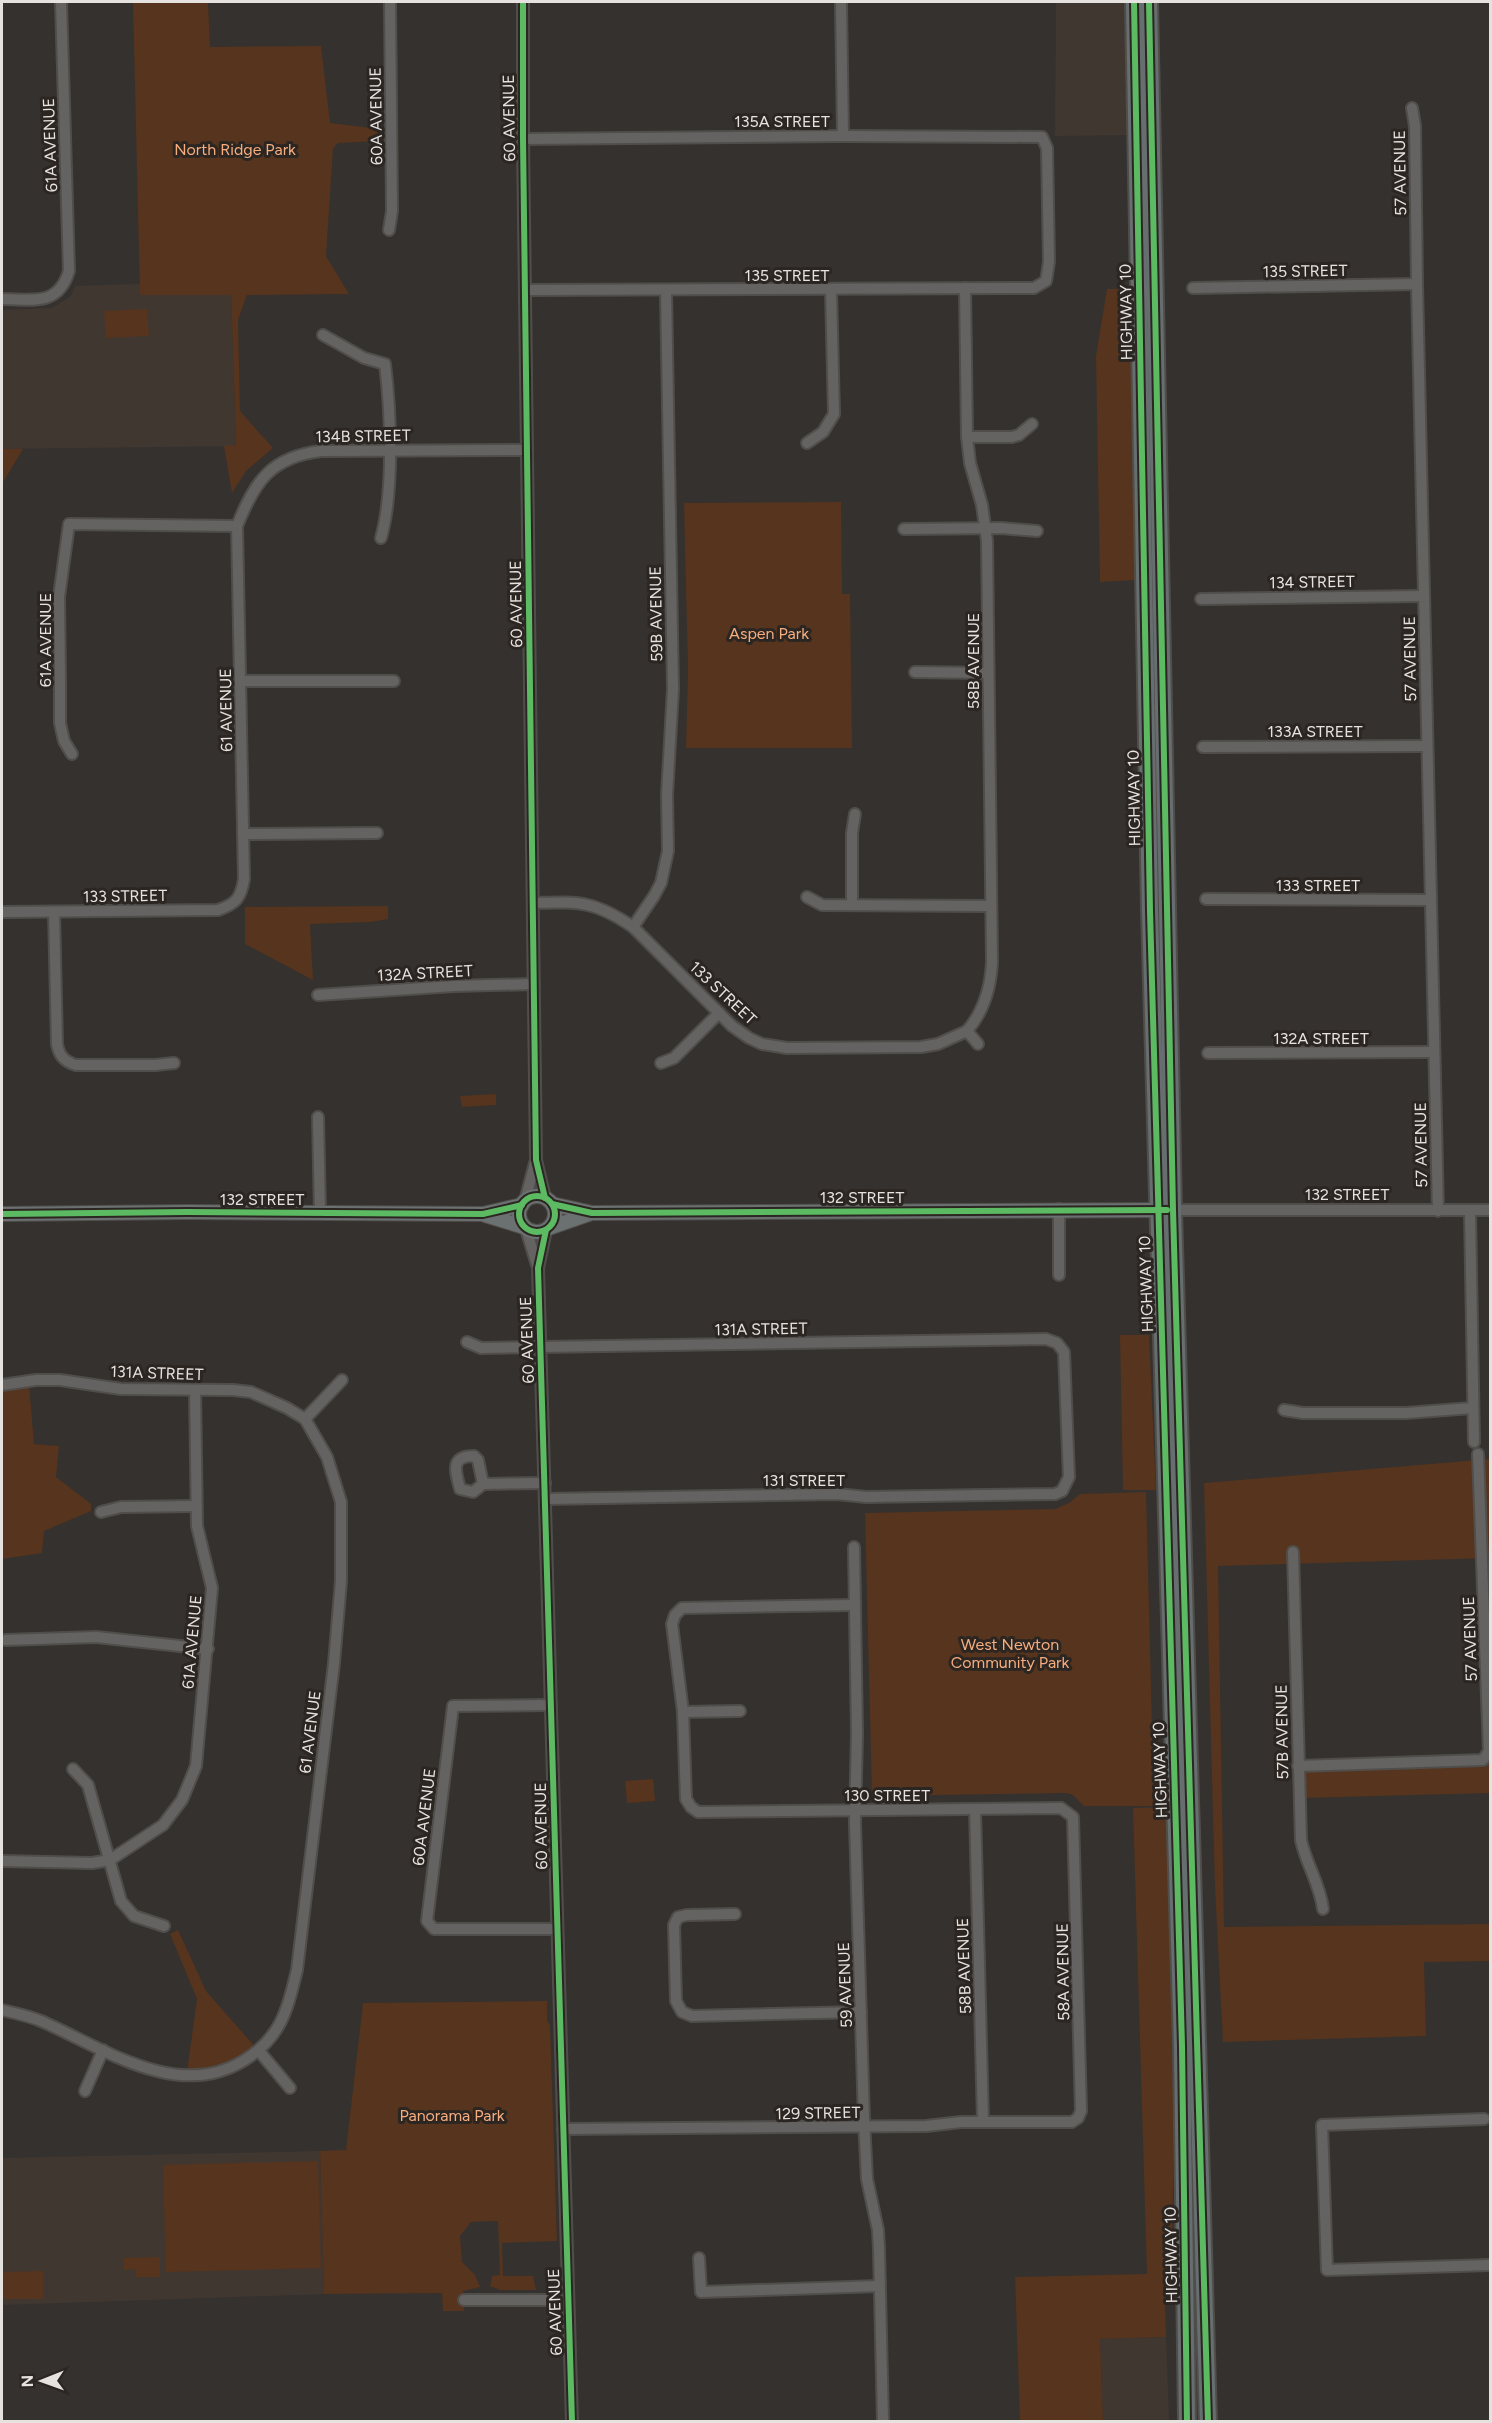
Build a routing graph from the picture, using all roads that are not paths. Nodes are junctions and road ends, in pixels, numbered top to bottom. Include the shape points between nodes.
1 (61, 2) edge
2 (390, 2) edge
3 (841, 2) edge
4 (1134, 2) edge
5 (1149, 2) edge
6 (1156, 2) edge
7 (522, 4) edge
8 (1412, 108) dead end
9 (1151, 125) junction
10 (843, 136) junction
11 (523, 139) junction
12 (389, 230) dead end
13 (1046, 281) joint
14 (1417, 284) junction
15 (965, 288) junction
16 (1193, 288) dead end
17 (525, 290) junction
18 (831, 290) junction
19 (666, 291) junction
20 (2, 299) edge
21 (323, 334) dead end
22 (1032, 424) dead end
23 (967, 437) junction
24 (807, 443) dead end
25 (389, 450) junction
26 (527, 450) junction
27 (237, 526) junction
28 (986, 528) junction
29 (904, 529) dead end
30 (1037, 531) dead end
31 (381, 538) dead end
32 (1424, 596) junction
33 (1200, 599) dead end
34 (915, 672) dead end
35 (987, 673) junction
36 (240, 681) junction
37 (394, 681) dead end
38 (1427, 746) junction
39 (1203, 747) dead end
40 (72, 754) dead end
41 (855, 814) dead end
42 (376, 833) dead end
43 (243, 834) junction
44 (242, 893) joint
45 (807, 897) dead end
46 (1206, 899) dead end
47 (1431, 900) junction
48 (533, 903) junction
49 (852, 905) junction
50 (990, 906) junction
51 (2, 912) edge
52 (54, 912) junction
53 (633, 927) junction
54 (534, 984) junction
55 (318, 995) dead end
56 (719, 1013) junction
57 (967, 1031) junction
58 (978, 1044) dead end
59 (1434, 1052) junction
60 (1208, 1053) dead end
61 (174, 1063) dead end
62 (661, 1063) dead end
63 (318, 1117) dead end
64 (536, 1160) junction
65 (549, 1201) junction
66 (523, 1203) junction
67 (1059, 1209) junction
68 (1165, 1210) junction
69 (1491, 1210) edge
70 (1437, 1211) junction
71 (1470, 1211) junction
72 (320, 1213) junction
73 (592, 1213) junction
74 (2, 1214) edge
75 (483, 1214) junction
76 (525, 1228) junction
77 (548, 1229) junction
78 (538, 1268) junction
79 (1059, 1275) dead end
80 (467, 1342) dead end
81 (541, 1348) junction
82 (342, 1380) dead end
83 (2, 1385) edge
84 (195, 1390) junction
85 (1472, 1408) junction
86 (1284, 1410) dead end
87 (305, 1419) junction
88 (1474, 1442) dead end
89 (1478, 1454) dead end
90 (545, 1483) junction
91 (483, 1484) dead end
92 (1062, 1491) joint
93 (545, 1499) junction
94 (196, 1506) junction
95 (101, 1512) dead end
96 (854, 1547) dead end
97 (1293, 1552) dead end
98 (855, 1605) junction
99 (6, 1640) dead end
100 (1488, 1642) edge
101 (208, 1649) junction
102 (551, 1705) junction
103 (740, 1711) dead end
104 (683, 1712) junction
105 (1298, 1766) junction
106 (73, 1769) dead end
107 (975, 1809) junction
108 (855, 1811) junction
109 (1073, 1817) joint
110 (110, 1860) junction
111 (2, 1861) edge
112 (1323, 1909) dead end
113 (735, 1914) dead end
114 (164, 1926) dead end
115 (557, 1929) junction
116 (2, 2010) edge
117 (861, 2012) junction
118 (103, 2050) junction
119 (259, 2052) junction
120 (290, 2088) dead end
121 (85, 2091) dead end
122 (1484, 2119) dead end
123 (983, 2121) junction
124 (1072, 2122) joint
125 (864, 2127) junction
126 (563, 2129) junction
127 (699, 2258) dead end
128 (1491, 2265) edge
129 (879, 2286) junction
130 (464, 2300) dead end
131 (557, 2300) dead end
132 (572, 2421) edge
133 (883, 2421) edge
134 (1187, 2421) edge
135 (1208, 2421) edge

1 - 20 street, 61A AVENUE via 69,272 64,286 48,299
2 - 12 street, 60A AVENUE
3 - 10 street
4 - 68 highway, HIGHWAY 10
5 - 9 highway, HIGHWAY 10
6 - 9 highway via 1158,109
7 - 11 street, 60 AVENUE
8 - 14 street, 57 AVENUE
9 - 68 highway, HIGHWAY 10
10 - 11 street, 135A STREET
10 - 13 street, 135A STREET via 1042,137 1047,148
11 - 17 street, 60 AVENUE
13 - 15 street, 135 STREET via 1034,288
14 - 16 street, 135 STREET
14 - 32 street, 57 AVENUE
15 - 18 street, 135 STREET
15 - 23 street, 58B AVENUE
17 - 19 street, 135 STREET
17 - 26 street, 60 AVENUE
18 - 19 street, 135 STREET
18 - 24 street via 834,414 823,432
19 - 53 street, 59B AVENUE via 673,689 668,851 657,889
21 - 25 street via 364,358 385,364
22 - 23 street via 1019,435
23 - 28 street, 58B AVENUE
25 - 26 street, 134B STREET
25 - 27 street, 134B STREET via 300,454 272,468 259,480
25 - 31 street via 388,514
26 - 48 street, 60 AVENUE
27 - 36 street, 61 AVENUE
27 - 40 street, 61A AVENUE via 69,524 59,597 60,723
28 - 29 street
28 - 30 street
28 - 35 street, 58B AVENUE
32 - 33 street, 134 STREET
32 - 38 street, 57 AVENUE
34 - 35 street
35 - 50 street, 58B AVENUE
36 - 37 street
36 - 43 street, 61 AVENUE
38 - 39 street, 133A STREET
38 - 47 street, 57 AVENUE
41 - 49 street
42 - 43 street
43 - 44 street, 61 AVENUE
44 - 52 street, 133 STREET via 231,906 218,910
45 - 49 street via 822,905
46 - 47 street, 133 STREET
47 - 59 street, 57 AVENUE
48 - 53 street, 133 STREET via 597,906
48 - 54 street, 60 AVENUE
49 - 50 street
50 - 57 street, 58B AVENUE via 990,981 983,1006
51 - 52 street, 133 STREET
52 - 61 street via 57,1044 63,1059 82,1065
53 - 56 street, 133 STREET
54 - 55 street, 132A STREET
54 - 64 street, 60 AVENUE
56 - 57 street, 133 STREET via 749,1038 778,1047 921,1047
56 - 62 street via 674,1058
57 - 58 street
59 - 60 street, 132A STREET
59 - 70 street, 57 AVENUE
63 - 72 street
64 - 65 street, 60 AVENUE
64 - 66 street, 60 AVENUE
65 - 66 main road via 535,1196
65 - 73 main road, 132 STREET
65 - 77 main road via 555,1214
66 - 75 main road, 132 STREET
66 - 76 main road via 519,1216
67 - 68 main road, 132 STREET
67 - 73 main road, 132 STREET
67 - 79 street
68 - 70 street, 132 STREET
68 - 134 highway, HIGHWAY 10
68 - 135 highway, HIGHWAY 10
69 - 71 street, 132 STREET
70 - 71 street, 132 STREET
71 - 85 street
72 - 74 main road, 132 STREET
72 - 75 main road, 132 STREET
73 - 77 main road, 132 STREET
75 - 76 main road, 132 STREET
76 - 77 main road via 536,1232
76 - 78 street, 60 AVENUE
77 - 78 street, 60 AVENUE
78 - 81 street, 60 AVENUE
80 - 81 street, 131A STREET via 481,1348
81 - 90 street, 60 AVENUE
81 - 92 street, 131A STREET via 1046,1340 1057,1343 1064,1352 1068,1418 1069,1477
82 - 87 street
83 - 84 street, 131A STREET via 60,1380 121,1389
84 - 87 street, 131A STREET via 251,1392
84 - 94 street, 61A AVENUE
85 - 86 street via 1406,1413
85 - 88 street
87 - 119 street, 61 AVENUE via 327,1457 341,1502 341,1581 297,1970 287,2012 274,2036
89 - 100 street, 57 AVENUE
90 - 91 street
90 - 93 street, 60 AVENUE
92 - 93 street, 131 STREET via 878,1497 837,1494
93 - 102 street, 60 AVENUE
94 - 95 street via 121,1507
94 - 101 street, 61A AVENUE via 212,1588
96 - 98 street, 59 AVENUE
97 - 105 street, 57B AVENUE
98 - 104 street via 682,1608 672,1624
98 - 108 street, 59 AVENUE
99 - 101 street via 96,1637
100 - 105 street, 57 AVENUE via 1489,1751 1483,1760
101 - 110 street, 61A AVENUE via 196,1766 182,1800 163,1825
102 - 115 street, 60 AVENUE
102 - 115 street, 60A AVENUE via 453,1706 427,1921 434,1929
103 - 104 street
104 - 108 street, 130 STREET via 687,1799 691,1808 698,1812
105 - 112 street, 57B AVENUE via 1301,1840
106 - 110 street via 88,1785
107 - 108 street, 130 STREET
107 - 109 street, 130 STREET via 1061,1808
107 - 123 street, 58B AVENUE
108 - 117 street, 59 AVENUE
109 - 124 street, 58A AVENUE via 1082,2111
110 - 111 street
110 - 114 street via 128,1909 134,1916
113 - 117 street via 678,1917 674,1925 676,2001 682,2012 692,2016
115 - 126 street, 60 AVENUE
116 - 118 street via 38,2020
117 - 125 street, 59 AVENUE
118 - 119 street via 148,2069 189,2076 215,2074
118 - 121 street
119 - 120 street
122 - 128 street via 1322,2124 1327,2270
123 - 124 street, 129 STREET
123 - 125 street, 129 STREET
125 - 126 street, 129 STREET
125 - 129 street, 59 AVENUE via 867,2179 878,2230
126 - 132 street, 60 AVENUE
127 - 129 street via 700,2292
129 - 133 street, 59 AVENUE
130 - 131 street

